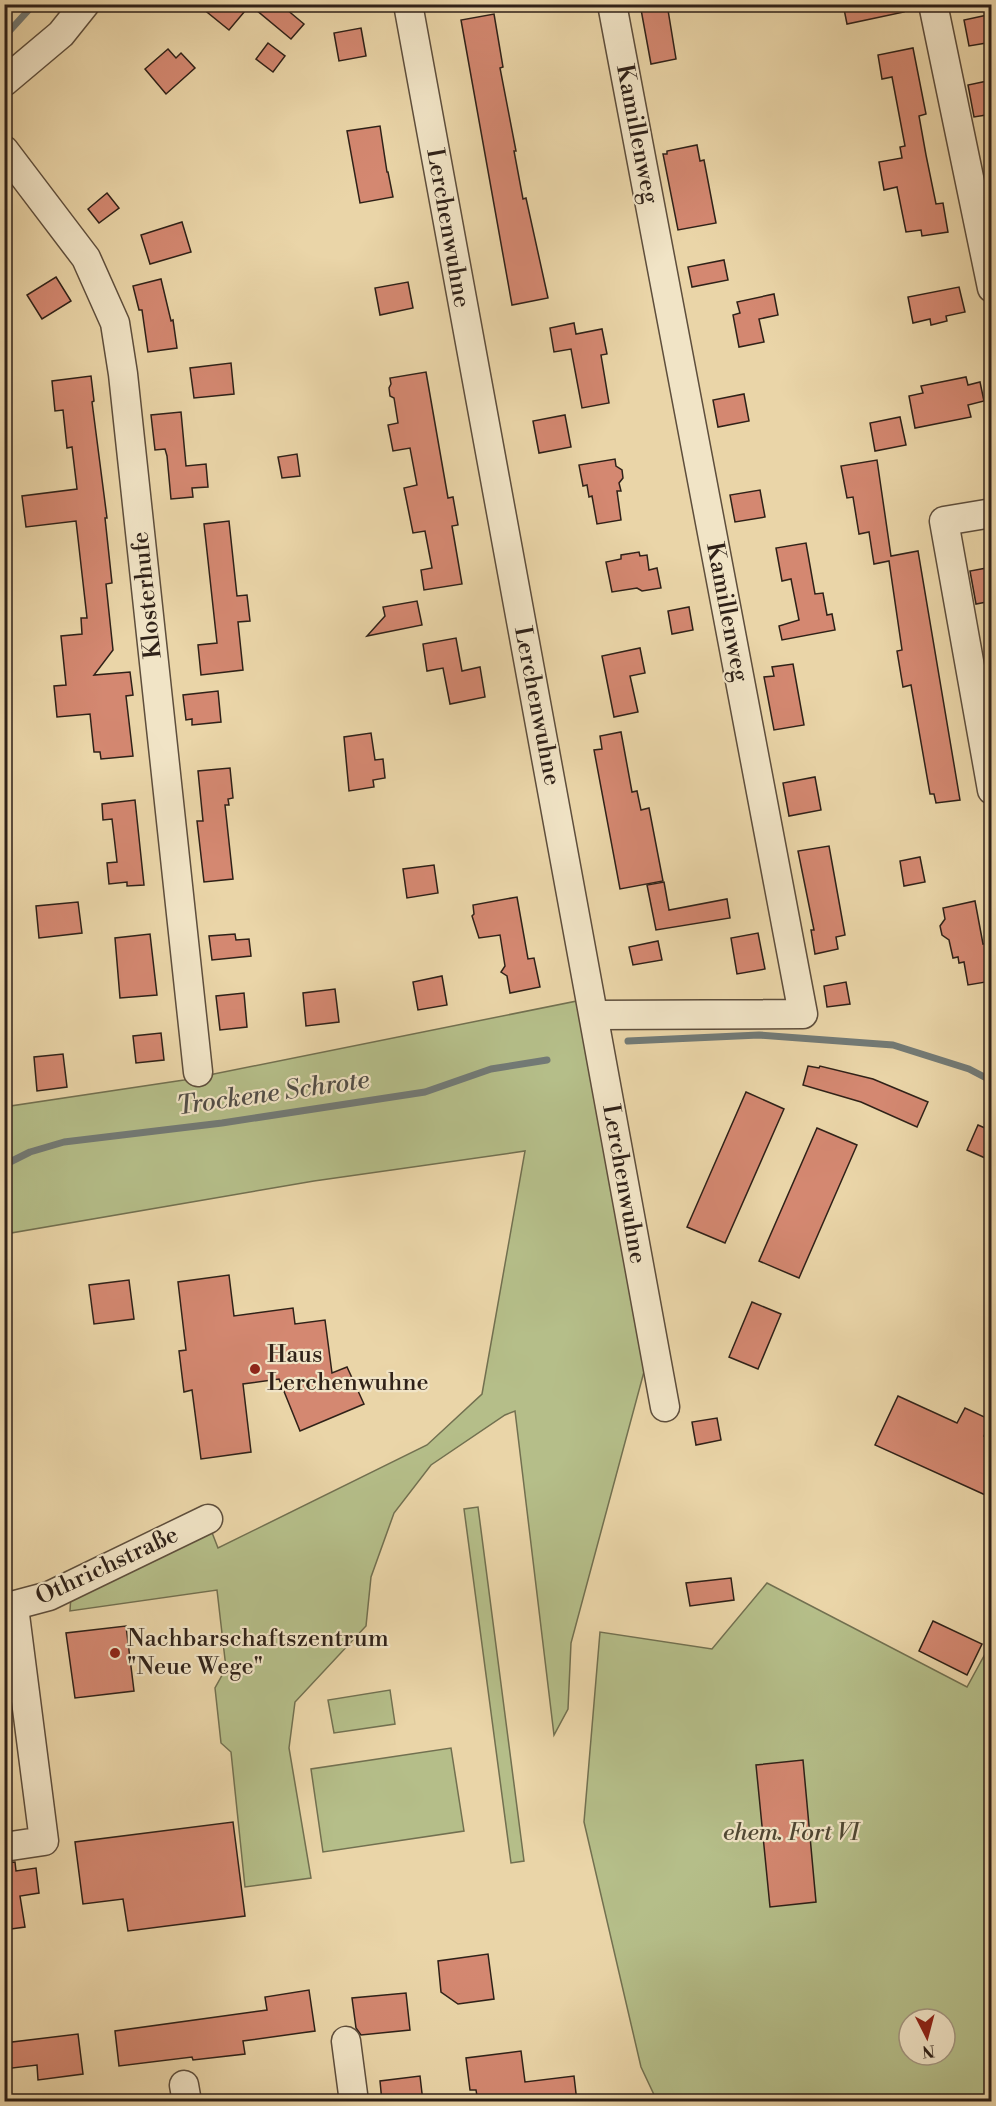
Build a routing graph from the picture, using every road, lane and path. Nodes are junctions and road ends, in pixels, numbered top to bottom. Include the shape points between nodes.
1 (85, 4) edge
2 (408, 4) edge
3 (612, 4) edge
4 (933, 4) edge
5 (4, 82) edge
6 (4, 150) edge
7 (992, 288) edge
8 (992, 513) edge
9 (992, 790) edge
10 (594, 1015) junction
11 (198, 1072) dead end
12 (665, 1407) dead end
13 (208, 1518) dead end
14 (9, 1607) edge
15 (4, 1846) edge
16 (346, 2041) dead end
17 (354, 2102) edge

1 - 5 street via 61,34
2 - 10 street, Lerchenwuhne
3 - 10 street, Kamillenweg via 803,1014
4 - 7 street
6 - 11 street, Klosterhufe via 86,258 116,323
8 - 9 street via 944,521
10 - 12 street, Lerchenwuhne
13 - 14 street, Othrichstraße via 49,1596
14 - 15 street via 44,1841
16 - 17 street

